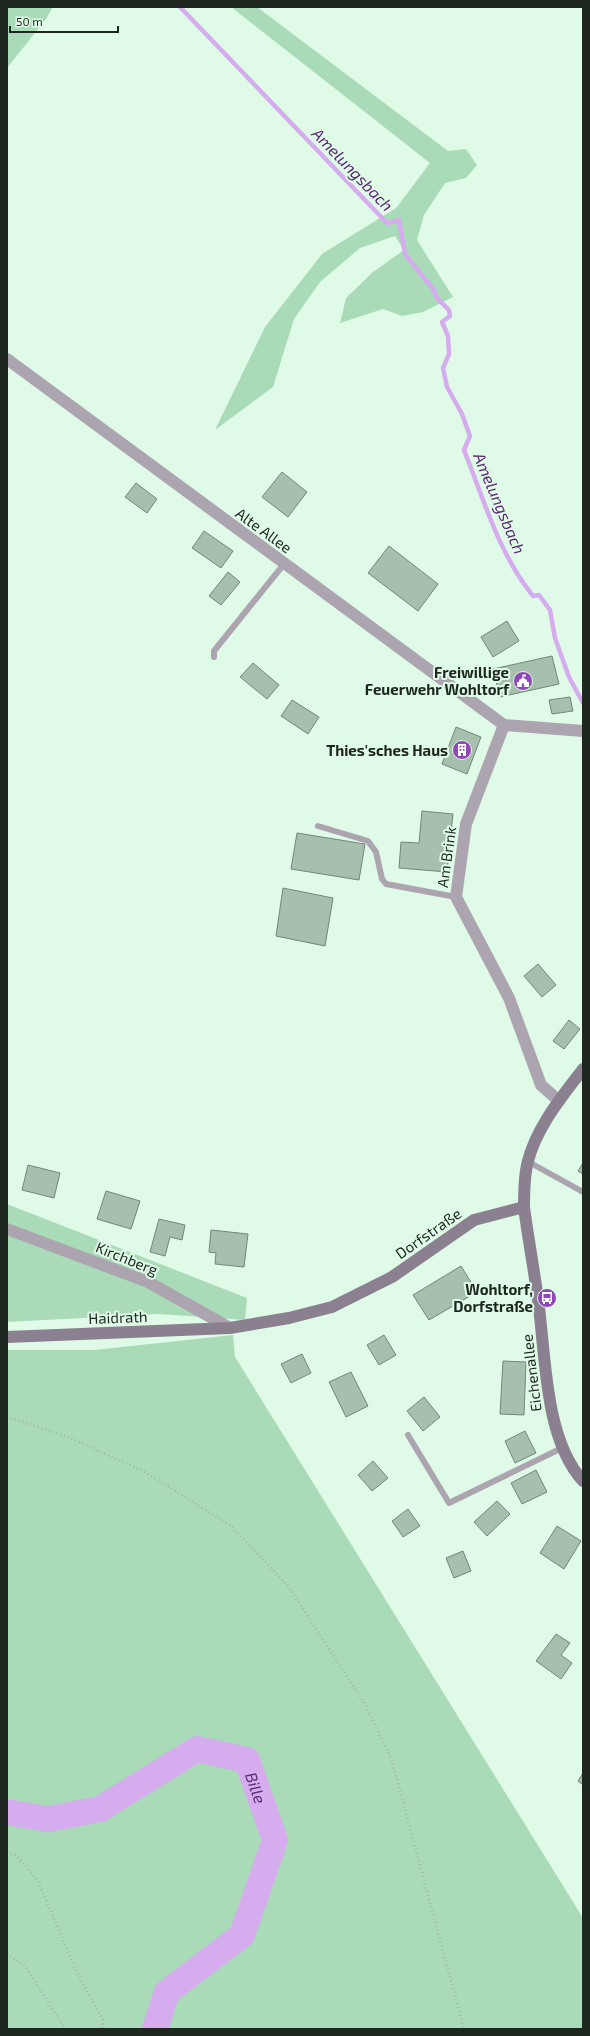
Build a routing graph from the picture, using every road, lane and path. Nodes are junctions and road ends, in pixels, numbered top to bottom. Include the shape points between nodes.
1 (7, 360) edge
2 (284, 564) junction
3 (214, 657) dead end
4 (504, 725) junction
5 (583, 731) edge
6 (318, 826) dead end
7 (456, 897) junction
8 (583, 1069) edge
9 (559, 1102) junction
10 (528, 1161) junction
11 (583, 1192) edge
12 (524, 1207) junction
13 (7, 1229) edge
14 (230, 1328) junction
15 (7, 1337) edge
16 (7, 1417) edge
17 (408, 1435) dead end
18 (562, 1448) junction
19 (583, 1481) edge
20 (7, 1853) edge
21 (7, 1954) edge
22 (65, 2029) edge
23 (102, 2029) edge
24 (464, 2029) edge

1 - 2 street, Alte Allee
2 - 3 lane via 214,651
2 - 4 street, Alte Allee
4 - 5 street
4 - 7 street, Am Brink via 466,824
6 - 7 lane via 368,841 376,852 382,878 386,884
7 - 9 street, Am Brink via 509,998 541,1085
8 - 9 street
9 - 10 street via 540,1132
10 - 11 lane
10 - 12 street
12 - 14 street, Dorfstraße via 474,1220 392,1277 332,1307 289,1318
12 - 18 street, Eichenallee via 553,1420
13 - 14 street, Kirchberg via 148,1282
14 - 15 street, Haidrath
16 - 24 path via 66,1436 145,1472 230,1525 288,1586 365,1704 392,1761
17 - 18 lane via 448,1503
18 - 19 street, Eichenallee
20 - 23 path via 16,1855 38,1880 78,1973 103,2020
21 - 22 path via 25,1966

